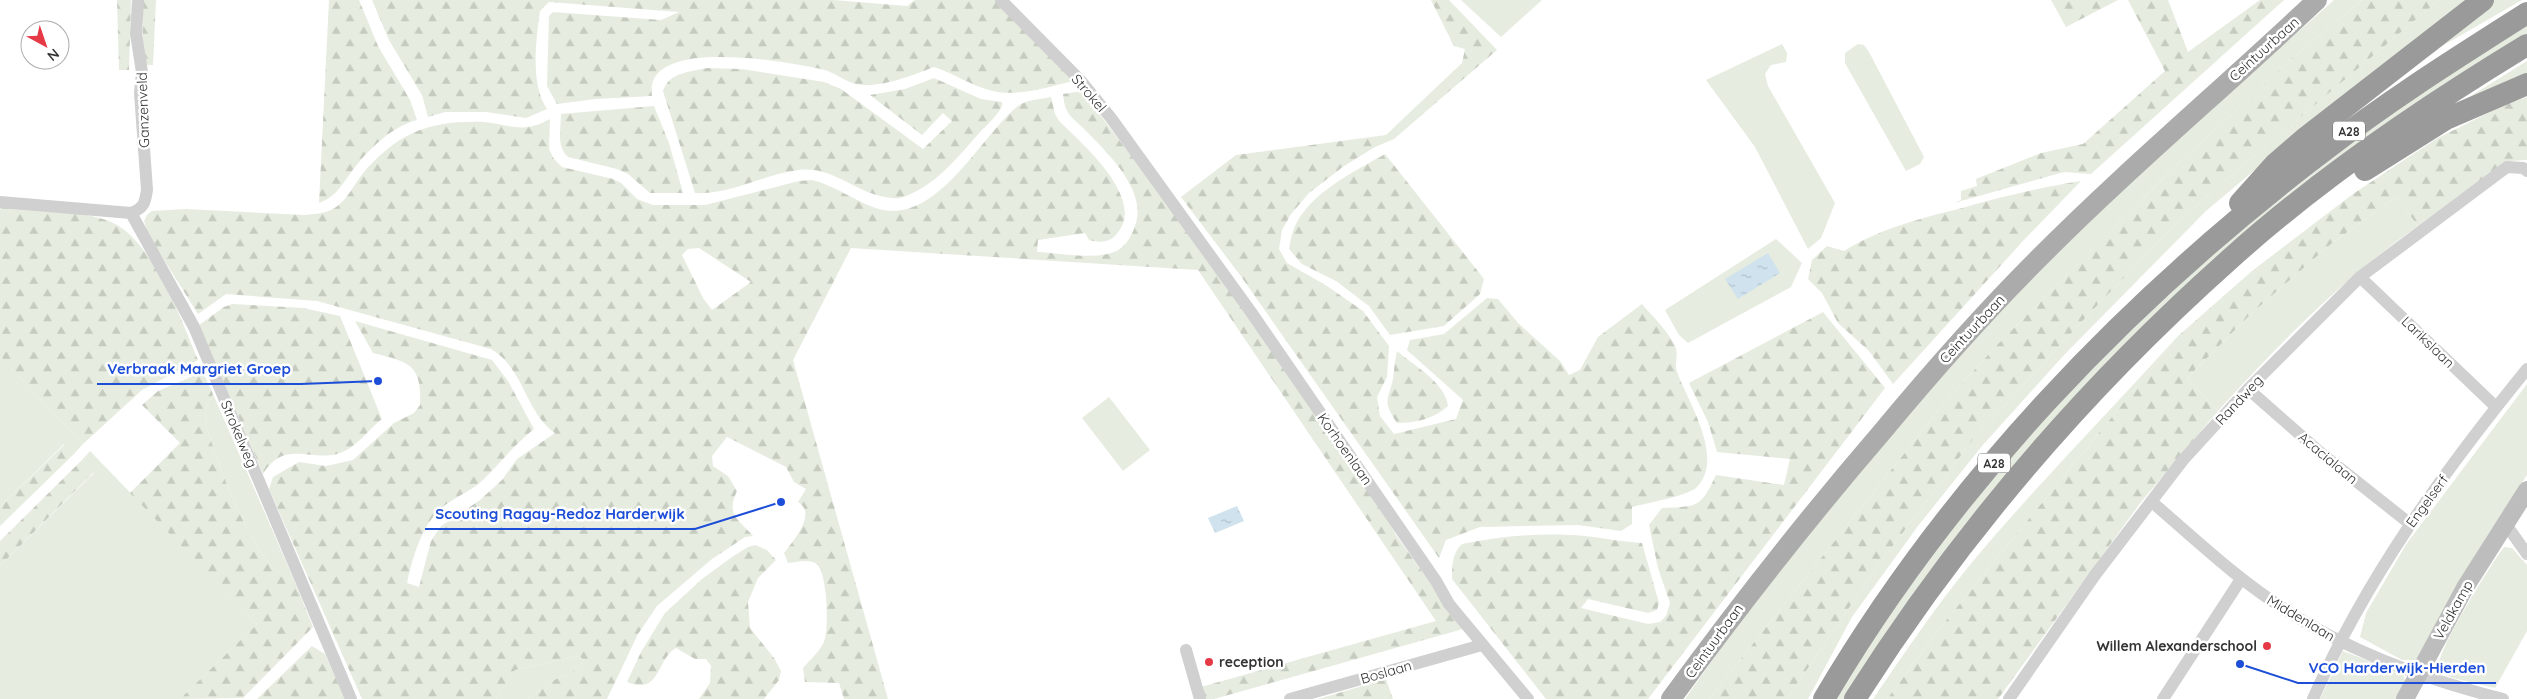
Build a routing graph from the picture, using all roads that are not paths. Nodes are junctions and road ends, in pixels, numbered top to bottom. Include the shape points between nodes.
1 (138, 0) edge
2 (1001, 0) edge
3 (2317, 0) edge
4 (2483, 0) edge
5 (2527, 13) edge
6 (2527, 45) edge
7 (2527, 84) edge
8 (2527, 171) edge
9 (1167, 194) joint
10 (0, 202) edge
11 (131, 213) junction
12 (2231, 258) junction
13 (2184, 266) junction
14 (2360, 277) junction
15 (2527, 369) edge
16 (2248, 390) junction
17 (2496, 407) junction
18 (2527, 490) edge
19 (2152, 502) junction
20 (2409, 523) junction
21 (2504, 523) junction
22 (2527, 554) edge
23 (2241, 579) junction
24 (2340, 641) junction
25 (1482, 645) junction
26 (1186, 650) dead end
27 (2417, 675) junction
28 (2467, 695) edge
29 (351, 699) edge
30 (1200, 699) edge
31 (1290, 699) edge
32 (1528, 699) edge
33 (1671, 699) edge
34 (1824, 699) edge
35 (1855, 699) edge
36 (2009, 699) edge
37 (2163, 699) edge
38 (2313, 699) edge
39 (2405, 699) edge
40 (2503, 699) edge

1 - 11 street, Ganzenveld via 136,34 142,72 140,94 147,190 145,203 140,210
2 - 9 street, Strokel via 1081,81
3 - 33 main road, Ceintuurbaan via 2130,169 2007,291 1927,378 1800,528
4 - 13 highway, A28 via 2275,164
5 - 13 highway, A28 via 2410,88 2324,150
6 - 12 highway, A28 via 2386,137
7 - 12 highway, A28 via 2480,102 2410,140
8 - 14 street, Randweg via 2507,167
9 - 25 street, Korhoenlaan via 1449,604
10 - 11 street
11 - 29 street, Strokelweg via 194,327
12 - 35 highway, A28 via 2101,383 2039,450 1928,590
13 - 34 highway, A28 via 2084,363 2018,434 1947,520 1894,592
14 - 16 street, Randweg
14 - 17 street, Larikslaan
15 - 17 street, Engelserf
16 - 19 street, Randweg via 2183,460
16 - 20 street, Acacialaan
17 - 20 street, Engelserf
18 - 21 street
19 - 23 street, Middenlaan
19 - 36 street, Randweg via 2095,575
20 - 24 street, Engelserf
21 - 22 street
21 - 27 street, Veldkamp
23 - 24 street, Middenlaan
23 - 37 street
24 - 27 street, Middenlaan
24 - 38 street
25 - 31 street, Boslaan
25 - 32 street, Korhoenlaan
26 - 30 street
27 - 28 street, Middenlaan
27 - 39 street, Veldkamp
28 - 40 street, Middenlaan

